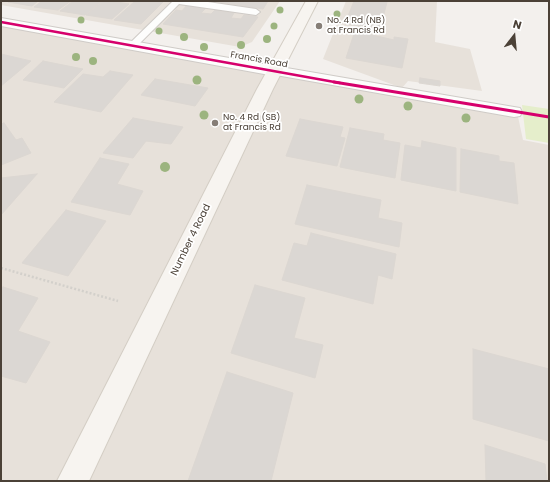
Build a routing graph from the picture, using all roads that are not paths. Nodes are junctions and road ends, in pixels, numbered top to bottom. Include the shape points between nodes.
1 (312, 1) edge
2 (256, 12) dead end
3 (1, 22) edge
4 (133, 46) junction
5 (275, 71) junction
6 (514, 112) dead end
7 (73, 481) edge

1 - 5 main road, Number 4 Road
2 - 4 lane via 178,2 172,5
3 - 4 street, Francis Road
4 - 5 street, Francis Road
5 - 6 street, Francis Road
5 - 7 main road, Number 4 Road

